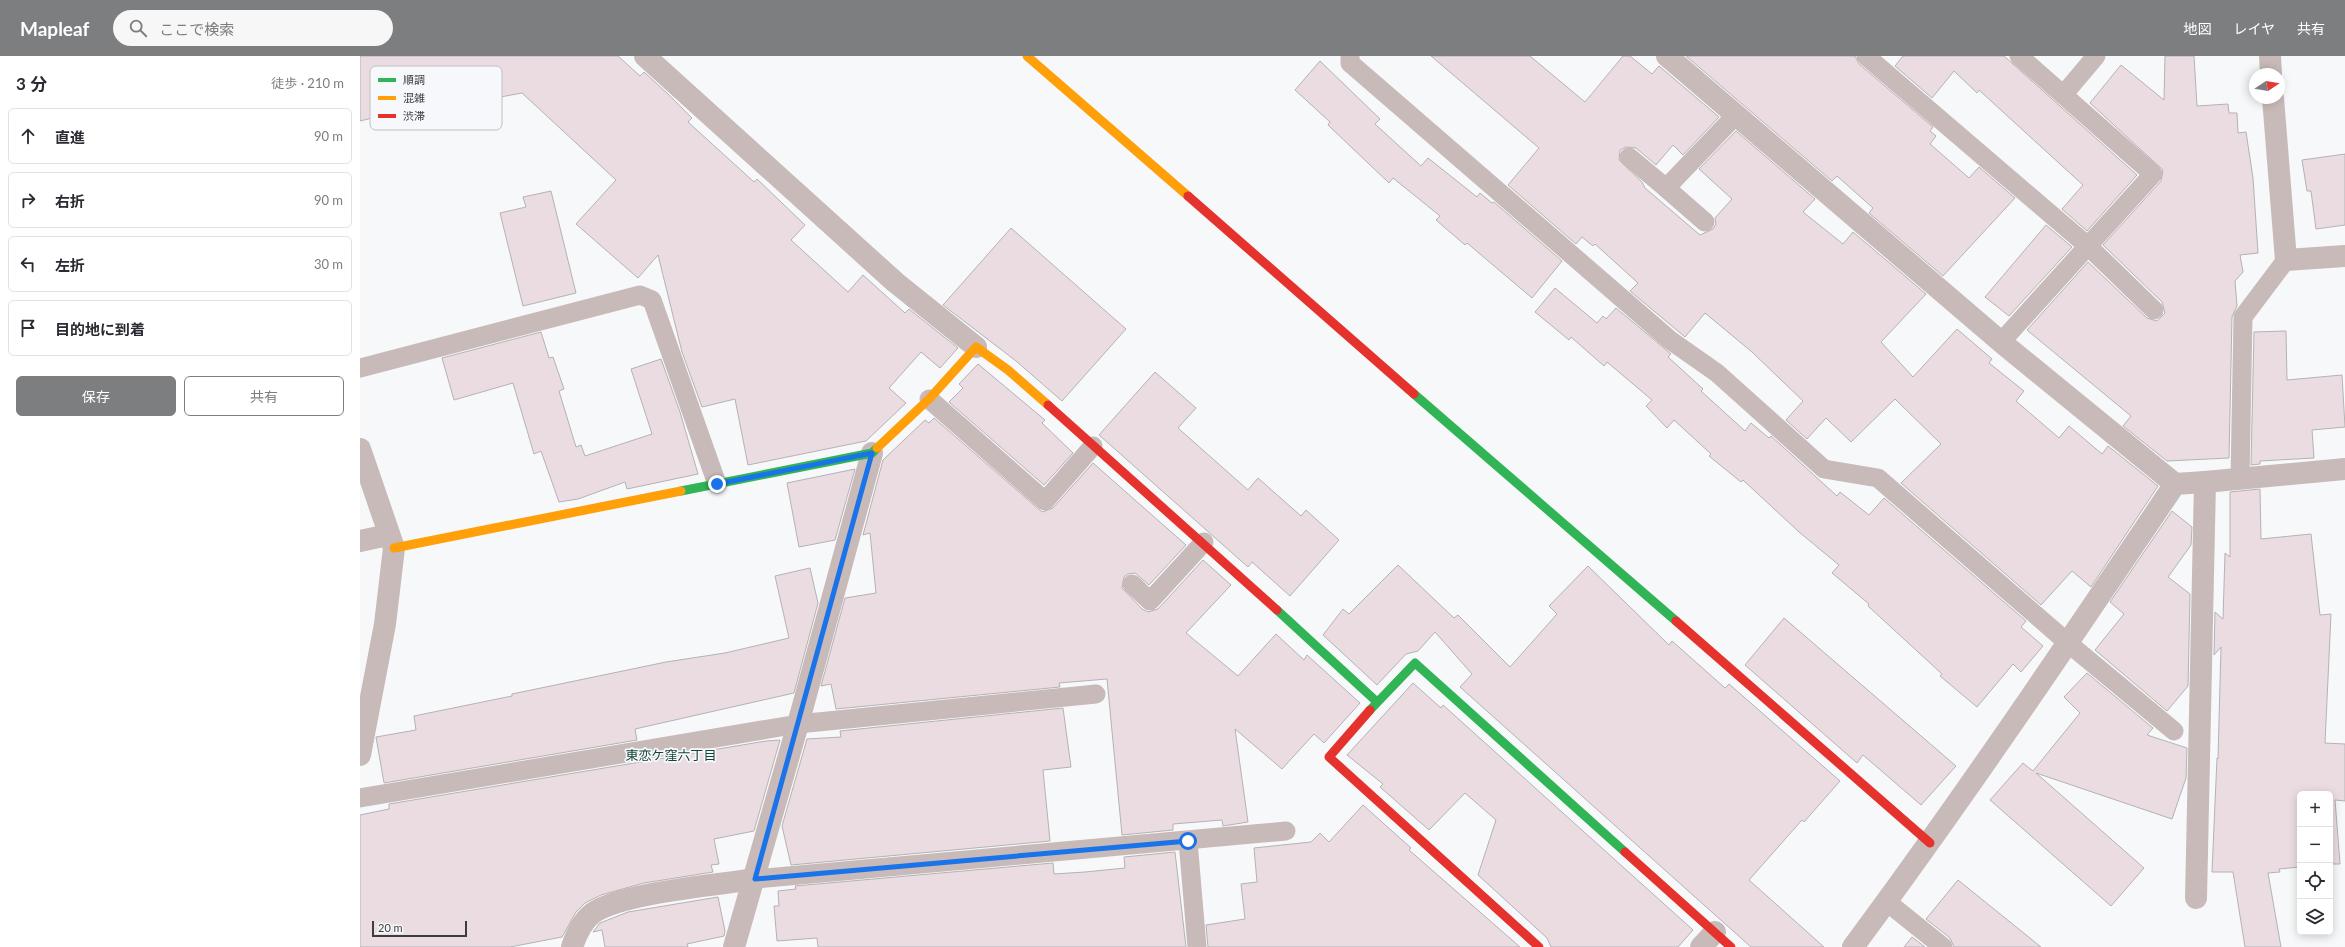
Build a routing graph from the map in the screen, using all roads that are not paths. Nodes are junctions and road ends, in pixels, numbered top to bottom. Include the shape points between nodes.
1 (645, 56) edge
2 (1027, 56) edge
3 (1350, 56) edge
4 (1667, 56) edge
5 (1866, 56) edge
6 (2019, 56) edge
7 (2096, 56) edge
8 (2270, 56) edge
9 (2271, 68) edge
10 (2064, 94) junction
11 (2273, 104) edge
12 (1736, 115) junction
13 (1629, 157) dead end
14 (1666, 188) junction
15 (1705, 222) dead end
16 (2089, 247) junction
17 (2345, 256) edge
18 (2286, 260) junction
19 (2154, 310) dead end
20 (2001, 342) junction
21 (976, 347) junction
22 (360, 368) edge
23 (930, 400) junction
24 (1093, 446) junction
25 (360, 449) edge
26 (872, 453) junction
27 (2345, 469) edge
28 (2240, 479) junction
29 (2205, 482) junction
30 (717, 484) junction
31 (2175, 484) junction
32 (360, 541) edge
33 (391, 542) junction
34 (1204, 542) junction
35 (1132, 584) dead end
36 (2068, 643) junction
37 (368, 676) edge
38 (1096, 694) dead end
39 (1377, 702) junction
40 (798, 724) junction
41 (2174, 731) dead end
42 (360, 755) edge
43 (360, 798) edge
44 (1286, 831) dead end
45 (1188, 841) junction
46 (1930, 843) junction
47 (755, 879) junction
48 (2196, 898) dead end
49 (1887, 902) junction
50 (1708, 940) edge
51 (572, 947) edge
52 (734, 947) edge
53 (1196, 947) edge
54 (1539, 947) edge
55 (1732, 947) edge
56 (1853, 947) edge
57 (1943, 947) edge

1 - 21 street via 895,282
2 - 46 street
3 - 36 lane via 1350,63 1670,340 1717,373 1824,469 1878,478
4 - 12 street
5 - 16 lane
6 - 10 lane
7 - 10 lane
8 - 9 street
10 - 16 lane via 2153,174
11 - 18 street
12 - 14 lane
12 - 20 street
13 - 14 lane
14 - 15 lane
16 - 19 lane
16 - 20 lane
17 - 18 street
18 - 28 lane via 2243,318
20 - 31 street
21 - 23 street
21 - 24 street via 1008,368
22 - 30 lane via 640,295 652,300
23 - 24 lane via 1045,501
23 - 26 street
24 - 34 street
25 - 33 street
26 - 30 street
26 - 40 street
27 - 28 street
28 - 29 street
29 - 31 street
29 - 48 street
30 - 33 street
31 - 36 street
32 - 33 street
33 - 37 street via 385,624
34 - 35 lane via 1150,601
34 - 39 street
36 - 41 lane
36 - 46 street
37 - 42 street
38 - 40 lane
39 - 50 street via 1415,663
39 - 54 street via 1329,757
40 - 43 lane
40 - 47 street
44 - 45 lane
45 - 47 lane
45 - 53 lane
46 - 49 street
47 - 51 street via 615,903 592,913 578,931
47 - 52 street
49 - 56 street
49 - 57 lane
50 - 55 street

